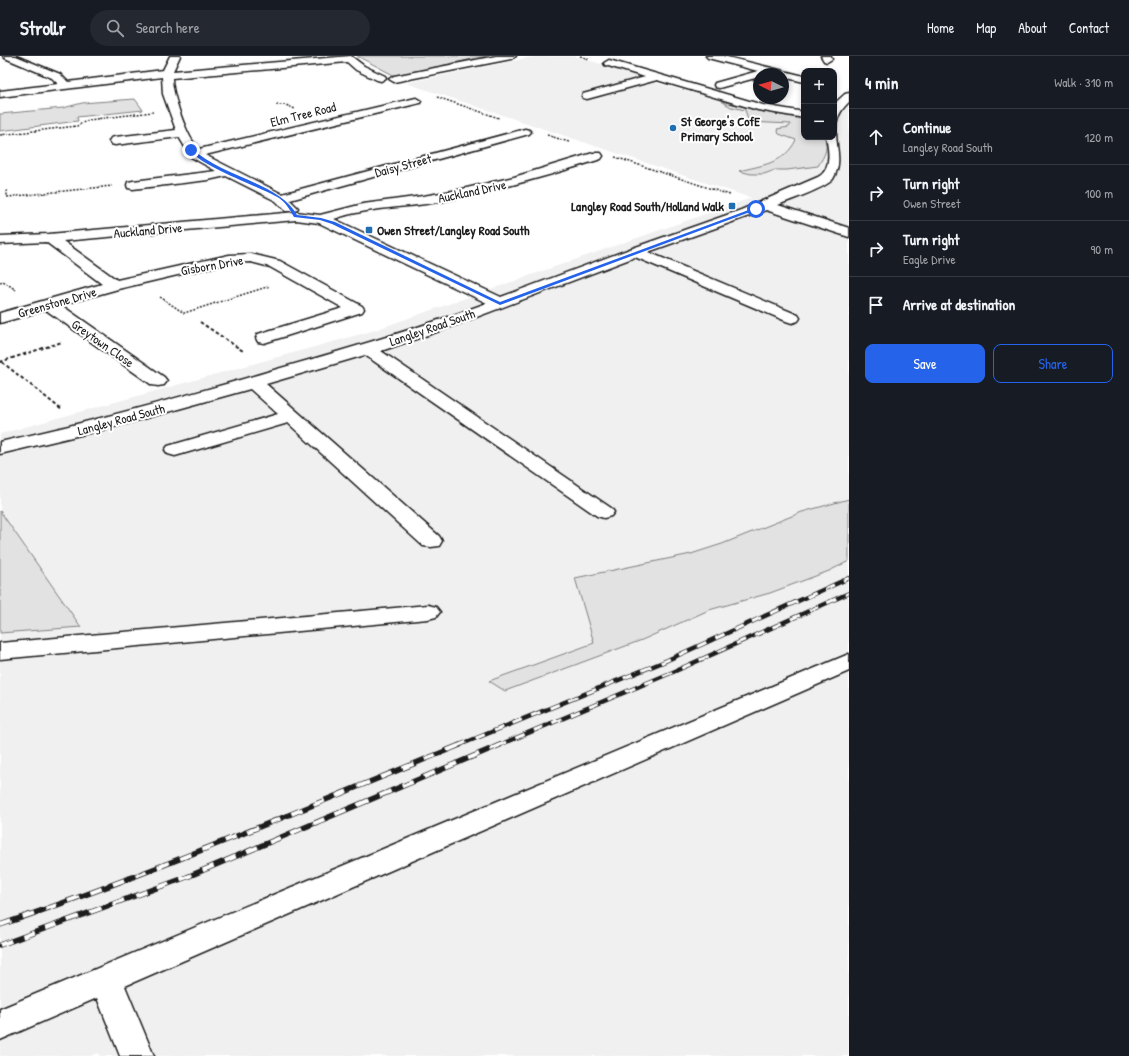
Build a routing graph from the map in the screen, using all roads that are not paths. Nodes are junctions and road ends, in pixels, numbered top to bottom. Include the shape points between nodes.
1 (8, 56) edge
2 (175, 56) edge
3 (511, 56) edge
4 (716, 56) edge
5 (346, 58) edge
6 (609, 63) dead end
7 (759, 68) edge
8 (166, 74) junction
9 (789, 75) edge
10 (753, 76) edge
11 (657, 77) junction
12 (381, 78) dead end
13 (801, 78) edge
14 (394, 79) dead end
15 (65, 85) junction
16 (719, 85) dead end
17 (846, 91) edge
18 (0, 94) edge
19 (587, 96) dead end
20 (416, 101) dead end
21 (837, 107) edge
22 (801, 114) edge
23 (837, 123) edge
24 (525, 132) dead end
25 (183, 133) junction
26 (115, 140) dead end
27 (195, 154) junction
28 (597, 156) dead end
29 (227, 172) junction
30 (133, 185) road end
31 (280, 198) junction
32 (765, 206) junction
33 (296, 216) junction
34 (321, 219) junction
35 (849, 233) edge
36 (49, 238) junction
37 (0, 240) edge
38 (635, 252) junction
39 (114, 285) junction
40 (500, 303) junction
41 (48, 304) junction
42 (0, 318) edge
43 (792, 318) dead end
44 (264, 338) dead end
45 (367, 349) junction
46 (158, 381) dead end
47 (253, 382) junction
48 (292, 416) junction
49 (0, 448) edge
50 (175, 450) dead end
51 (604, 512) dead end
52 (431, 541) dead end
53 (428, 612) dead end
54 (0, 651) edge
55 (849, 662) edge
56 (106, 979) junction
57 (0, 1025) edge
58 (137, 1056) edge

1 - 15 street via 56,76
2 - 8 street via 168,65
3 - 14 street
4 - 7 street
5 - 8 street
5 - 12 street
6 - 11 street
8 - 15 street
8 - 25 street via 165,82
9 - 13 street
10 - 16 street
11 - 19 street
11 - 22 street via 762,108
15 - 18 street
17 - 21 street, Langley Road South
20 - 27 street, Elm Tree Road
23 - 32 street, Langley Road South via 847,149 842,165 826,178
24 - 31 street, Daisy Street
25 - 26 street
25 - 27 street
27 - 29 street
28 - 34 street, Auckland Drive via 513,182 438,198 342,212
29 - 30 street
29 - 31 street
31 - 33 street
32 - 35 street
32 - 38 street, Langley Road South
33 - 34 street, Auckland Drive
33 - 36 street, Auckland Drive
34 - 40 street
36 - 37 street, Auckland Drive
36 - 39 street
38 - 40 street, Langley Road South
38 - 43 street
39 - 41 street, Greenstone Drive
39 - 44 street, Gisborn Drive via 229,260 251,258 275,264 356,309
40 - 45 street, Langley Road South
41 - 42 street, Greenstone Drive
41 - 46 street, Greytown Close
45 - 47 street, Langley Road South
45 - 51 street
47 - 48 street
47 - 49 street, Langley Road South via 75,431
48 - 50 street
48 - 52 street
53 - 54 street
55 - 56 street
56 - 57 street
56 - 58 street

